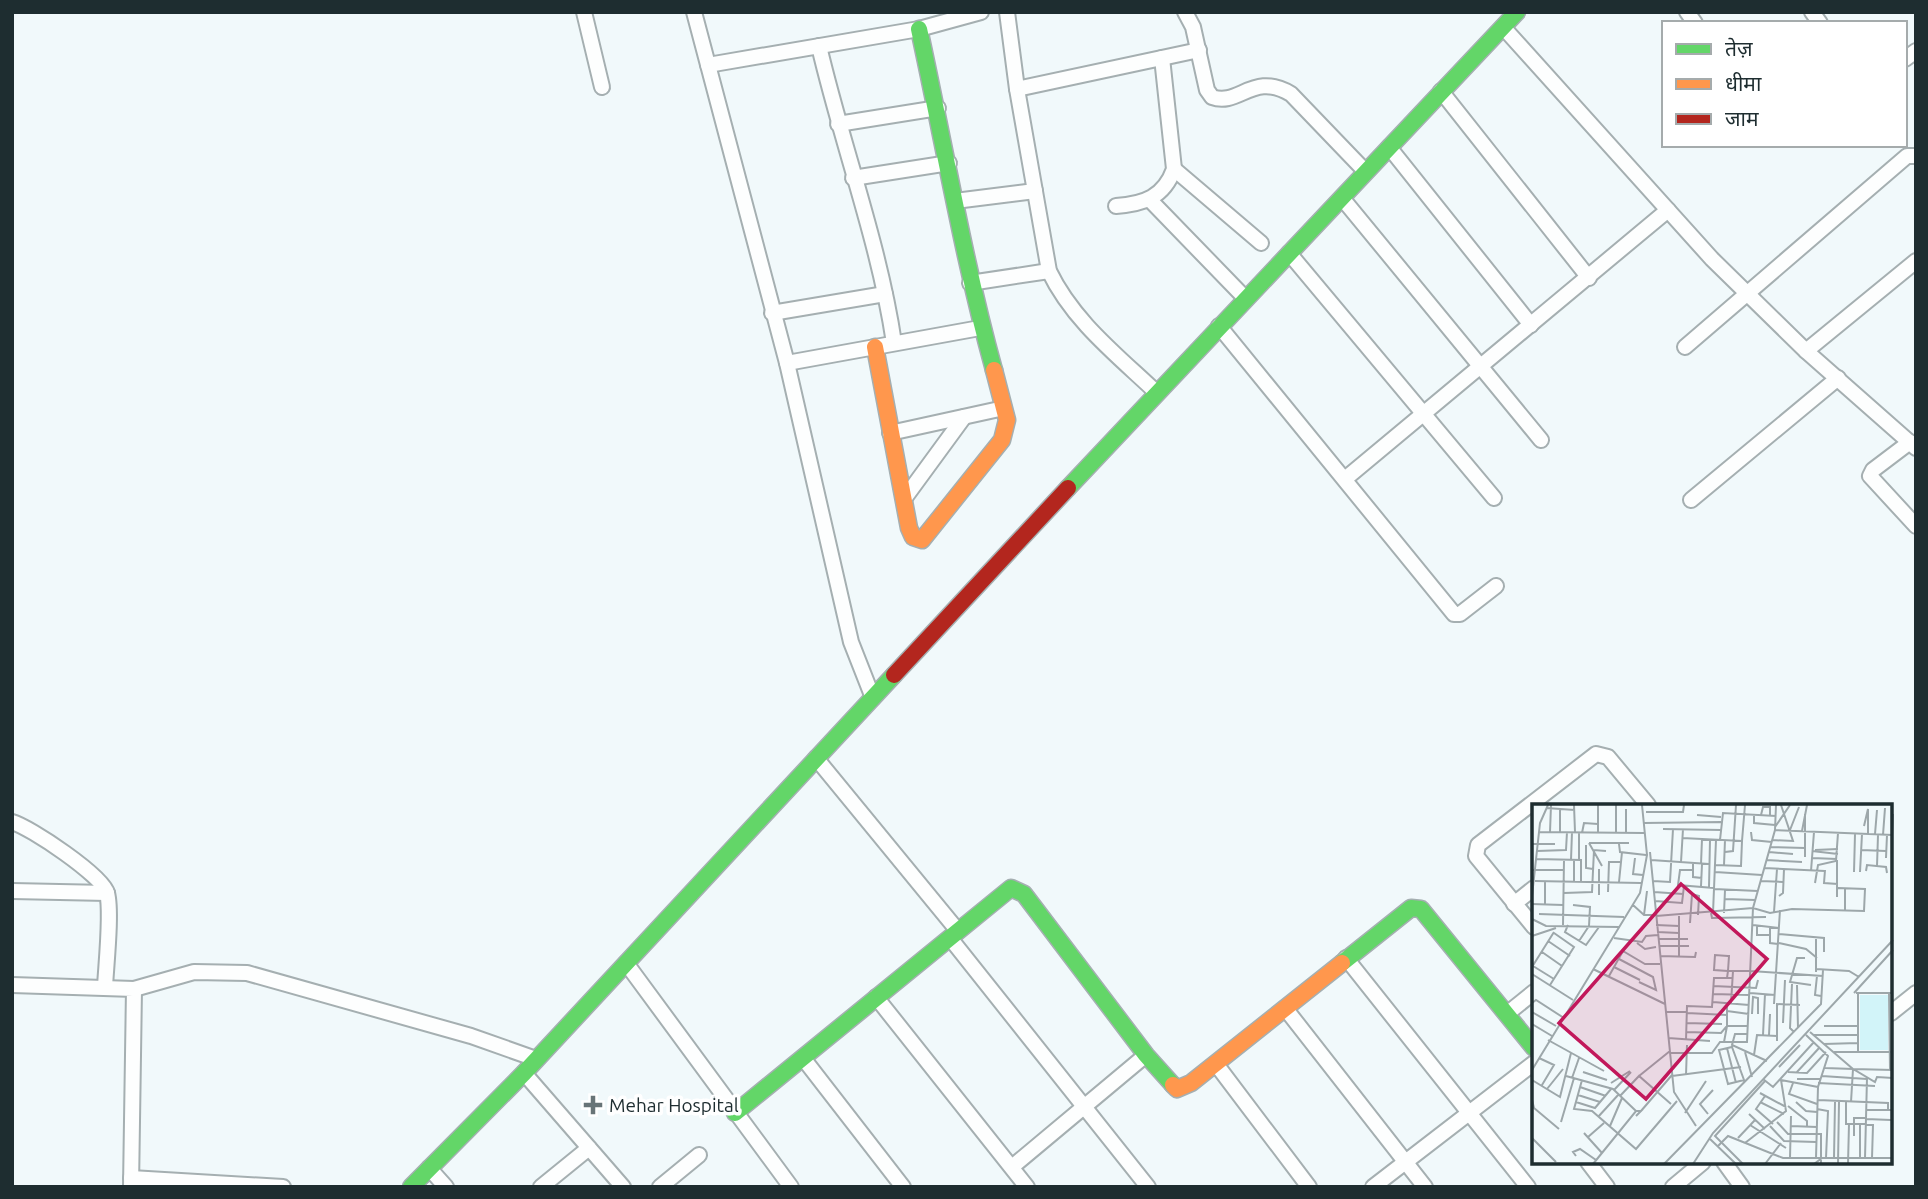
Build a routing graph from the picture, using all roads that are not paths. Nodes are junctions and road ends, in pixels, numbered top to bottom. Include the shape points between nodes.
1 (584, 12) edge
2 (694, 12) edge
3 (981, 12) edge
4 (1007, 12) edge
5 (1185, 12) edge
6 (1507, 18) edge
7 (919, 29) junction
8 (819, 46) junction
9 (1199, 50) junction
10 (1162, 58) junction
11 (708, 65) junction
12 (602, 87) dead end
13 (1017, 89) junction
14 (1441, 91) junction
15 (938, 108) junction
16 (838, 124) junction
17 (1389, 147) junction
18 (1916, 156) edge
19 (949, 163) junction
20 (1174, 169) junction
21 (1365, 171) junction
22 (853, 178) junction
23 (1035, 191) junction
24 (1342, 198) junction
25 (1150, 200) junction
26 (955, 201) junction
27 (1116, 206) dead end
28 (1668, 210) junction
29 (1261, 243) dead end
30 (1289, 253) junction
31 (1916, 261) edge
32 (1049, 271) junction
33 (1589, 278) junction
34 (970, 283) junction
35 (1746, 293) junction
36 (885, 294) junction
37 (1246, 299) junction
38 (772, 313) junction
39 (1531, 325) junction
40 (1219, 326) junction
41 (980, 328) junction
42 (894, 343) junction
43 (875, 347) junction
44 (1685, 347) dead end
45 (1805, 351) junction
46 (786, 363) junction
47 (1481, 364) junction
48 (1838, 378) junction
49 (1157, 393) junction
50 (1004, 408) junction
51 (1424, 414) junction
52 (964, 417) junction
53 (890, 433) junction
54 (1541, 440) dead end
55 (1913, 445) edge
56 (1345, 480) junction
57 (1494, 498) dead end
58 (904, 499) junction
59 (1691, 500) dead end
60 (1916, 526) edge
61 (1496, 586) dead end
62 (873, 698) junction
63 (816, 758) junction
64 (1645, 804) edge
65 (12, 822) edge
66 (1532, 890) edge
67 (12, 891) edge
68 (107, 893) junction
69 (1514, 904) junction
70 (1532, 925) edge
71 (954, 934) junction
72 (1346, 958) junction
73 (626, 963) junction
74 (12, 985) edge
75 (105, 987) junction
76 (134, 989) junction
77 (1916, 993) edge
78 (1532, 994) edge
79 (876, 997) junction
80 (1285, 1008) junction
81 (1893, 1011) edge
82 (1508, 1013) junction
83 (1532, 1045) edge
84 (1146, 1055) junction
85 (803, 1058) junction
86 (536, 1059) junction
87 (1216, 1064) junction
88 (1532, 1065) edge
89 (524, 1073) junction
90 (1084, 1106) junction
91 (1469, 1112) junction
92 (735, 1113) junction
93 (589, 1148) junction
94 (699, 1156) dead end
95 (1405, 1161) junction
96 (1590, 1164) edge
97 (1701, 1164) edge
98 (1725, 1164) edge
99 (1012, 1167) junction
100 (429, 1168) junction
101 (131, 1182) edge
102 (1305, 1185) edge
103 (283, 1187) edge
104 (411, 1187) edge
105 (446, 1187) edge
106 (541, 1187) edge
107 (623, 1187) edge
108 (660, 1187) edge
109 (791, 1187) edge
110 (903, 1187) edge
111 (1027, 1187) edge
112 (1148, 1187) edge
113 (1373, 1187) edge
114 (1425, 1187) edge
115 (1528, 1187) edge
116 (1607, 1187) edge
117 (1673, 1187) edge
118 (1742, 1187) edge

1 - 12 street
2 - 11 street
3 - 7 street
4 - 13 street
5 - 9 street
6 - 14 street
6 - 28 street
7 - 8 street
7 - 15 street
8 - 11 street
8 - 16 street
9 - 10 street
9 - 21 street via 1212,97 1225,99 1264,85 1281,88
10 - 13 street
10 - 20 street
11 - 38 street
13 - 23 street
14 - 17 street
14 - 33 street
15 - 16 street
15 - 19 street
16 - 22 street
17 - 21 street
17 - 39 street
18 - 35 street via 1908,156
19 - 22 street
19 - 26 street
20 - 25 street via 1169,183
20 - 29 street
21 - 24 street
22 - 36 street
23 - 26 street
23 - 32 street
24 - 30 street
24 - 47 street
25 - 27 street
25 - 37 street
26 - 34 street
28 - 33 street
28 - 35 street
30 - 37 street
30 - 51 street
31 - 45 street
32 - 34 street
32 - 49 street via 1061,297 1080,321
33 - 39 street
34 - 41 street
35 - 44 street
35 - 45 street
36 - 38 street
36 - 42 street
37 - 40 street
38 - 46 street
39 - 47 street
40 - 49 street
40 - 56 street
41 - 42 street
41 - 50 street
42 - 43 street
43 - 46 street
43 - 53 street
45 - 48 street
46 - 62 street via 851,642
47 - 51 street
47 - 54 street
48 - 55 street
48 - 59 street
49 - 62 street
50 - 52 street
50 - 58 street via 1007,420 1002,440 922,540 913,537
51 - 56 street
51 - 57 street
52 - 53 street
52 - 58 street
53 - 58 street
55 - 60 street via 1872,470 1870,476
56 - 61 street via 1454,614
62 - 63 street
63 - 71 street
63 - 73 street
64 - 69 street via 1608,757 1590,757 1475,850
65 - 68 street via 94,876
66 - 69 street
67 - 68 street
68 - 75 street
69 - 70 street
71 - 79 street
71 - 84 street via 1011,888 1019,890
71 - 90 street
72 - 80 street
72 - 82 street via 1416,907
72 - 91 street
73 - 86 street
73 - 92 street
74 - 75 street
75 - 76 street
76 - 86 street via 194,972 247,973 471,1036
76 - 101 street
77 - 81 street
78 - 82 street
79 - 85 street
79 - 99 street
80 - 87 street
80 - 95 street
82 - 83 street
84 - 87 street via 1177,1089
84 - 90 street
85 - 92 street
85 - 110 street
86 - 89 street
87 - 102 street
88 - 91 street
89 - 93 street
89 - 100 street
90 - 99 street
90 - 112 street
91 - 95 street
91 - 115 street
92 - 109 street
93 - 106 street
93 - 107 street
94 - 108 street
95 - 113 street
95 - 114 street
96 - 116 street
97 - 117 street
98 - 118 street
99 - 111 street
100 - 104 street
100 - 105 street
101 - 103 street

